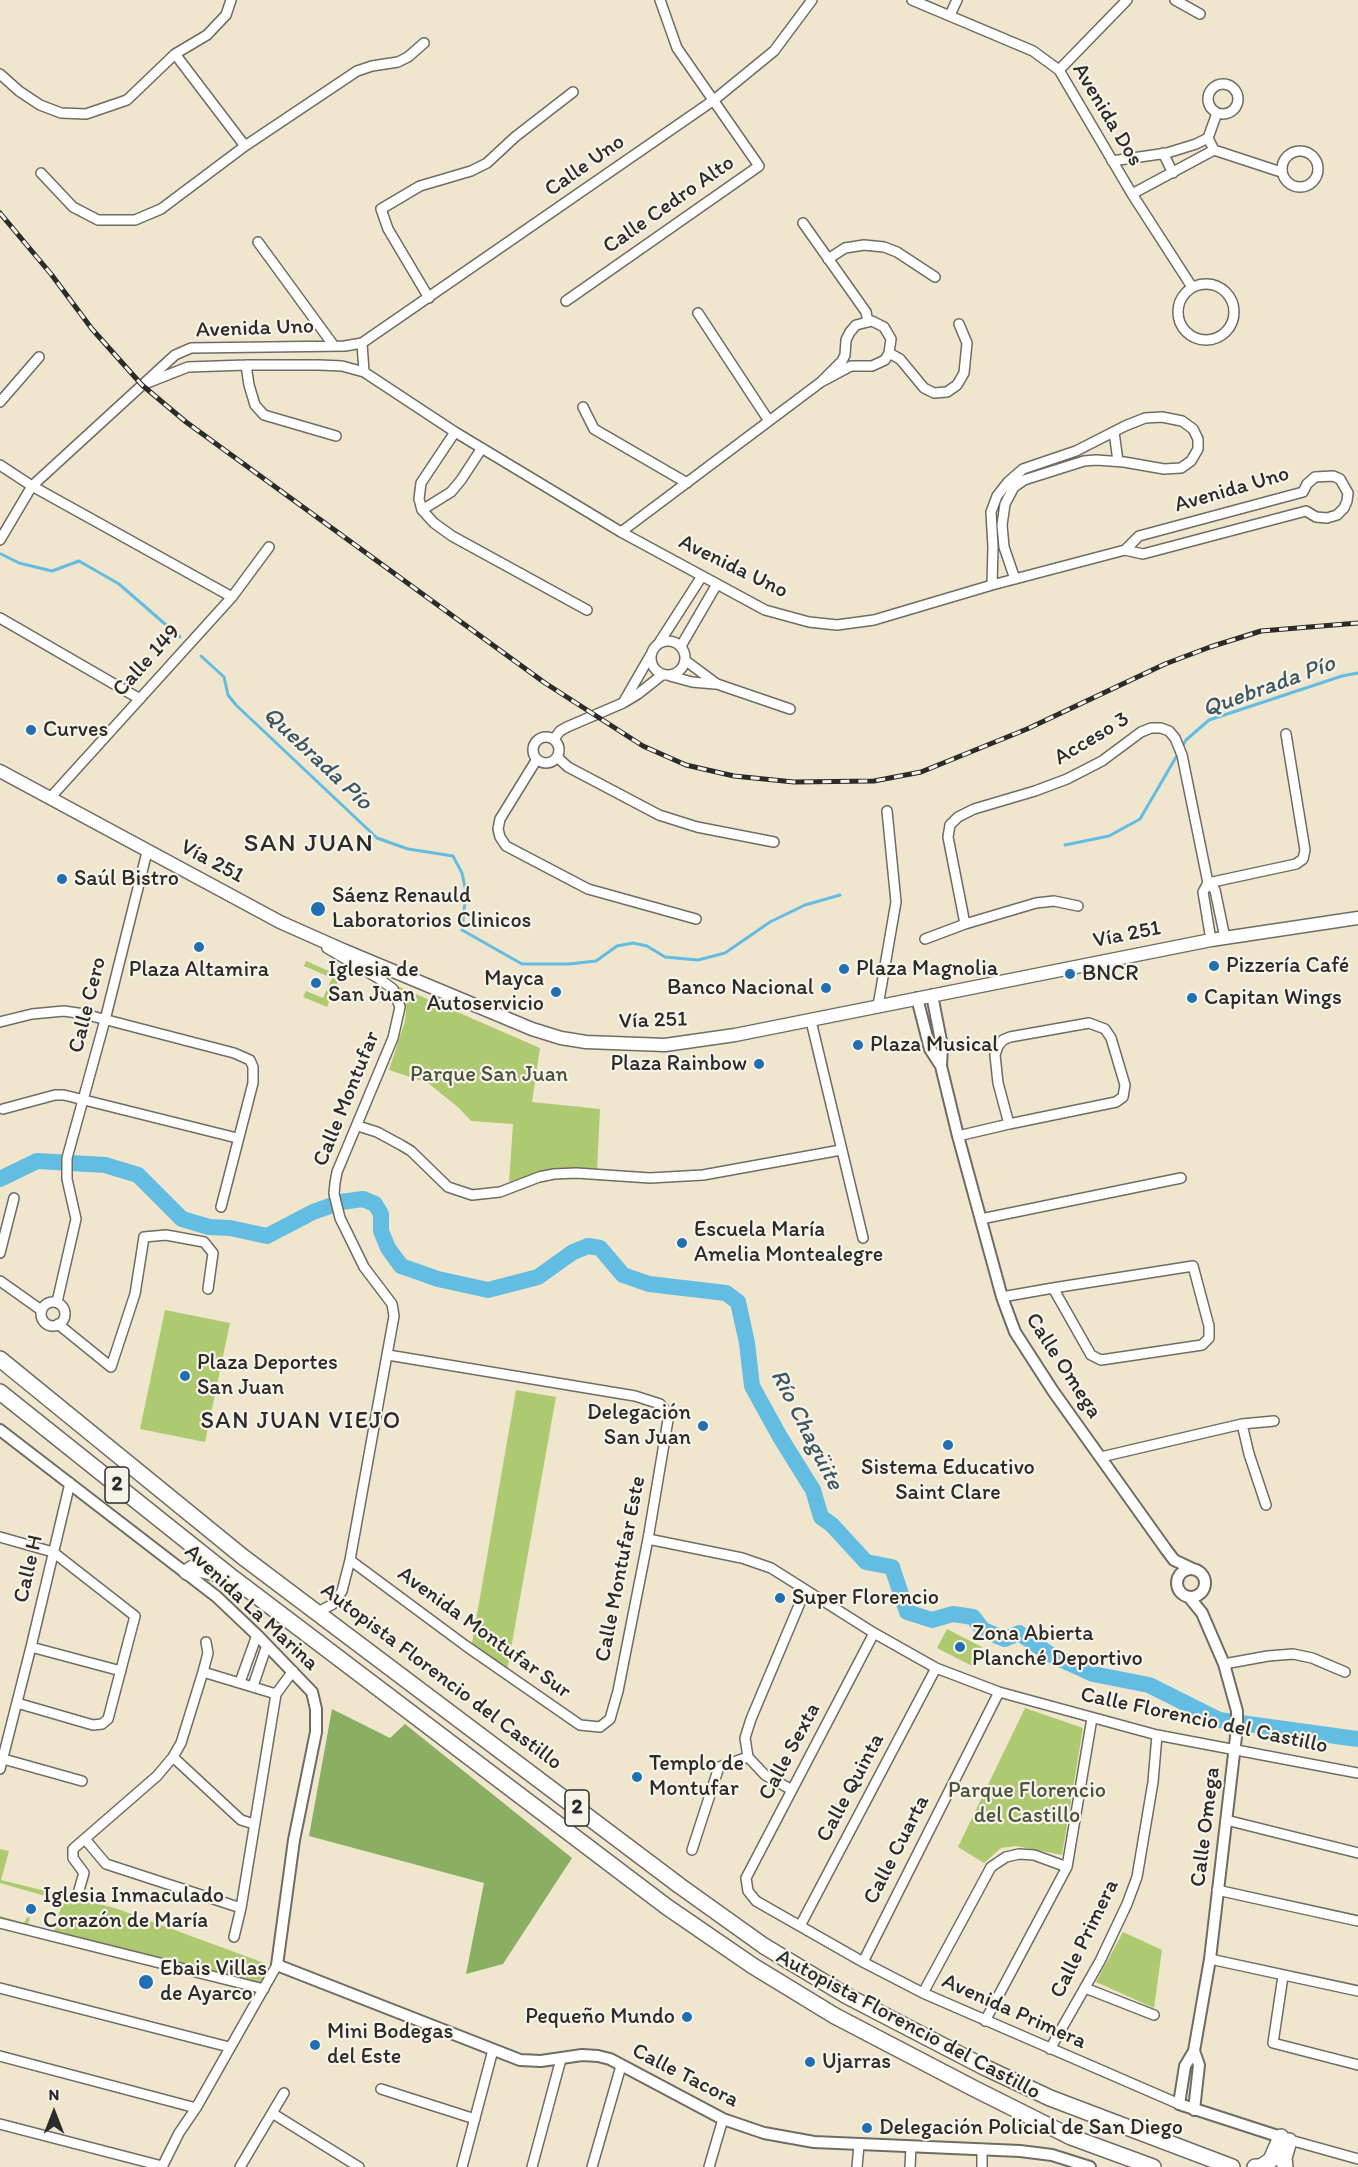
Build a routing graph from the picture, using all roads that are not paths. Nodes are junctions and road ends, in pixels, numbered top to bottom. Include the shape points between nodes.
1 (231, 0) edge
2 (660, 0) edge
3 (812, 0) edge
4 (912, 0) edge
5 (957, 0) edge
6 (1127, 0) edge
7 (1175, 0) edge
8 (1200, 14) dead end
9 (950, 15) junction
10 (424, 43) dead end
11 (175, 54) junction
12 (1059, 70) junction
13 (0, 74) edge
14 (573, 92) dead end
15 (714, 100) junction
16 (1217, 113) dead end
17 (1208, 138) junction
18 (245, 146) junction
19 (1214, 150) junction
20 (1163, 153) junction
21 (1112, 161) junction
22 (1281, 172) junction
23 (41, 173) dead end
24 (1173, 173) junction
25 (1132, 194) junction
26 (803, 223) dead end
27 (258, 242) dead end
28 (828, 259) junction
29 (934, 277) dead end
30 (1192, 287) junction
31 (429, 298) junction
32 (566, 300) dead end
33 (698, 313) dead end
34 (868, 322) junction
35 (959, 324) dead end
36 (362, 343) junction
37 (334, 346) junction
38 (345, 346) junction
39 (889, 353) junction
40 (361, 354) junction
41 (39, 357) dead end
42 (246, 365) junction
43 (342, 366) junction
44 (364, 372) junction
45 (821, 381) junction
46 (142, 385) junction
47 (0, 402) edge
48 (583, 407) dead end
49 (769, 421) junction
50 (455, 432) junction
51 (1114, 432) junction
52 (336, 436) dead end
53 (482, 448) junction
54 (1048, 460) junction
55 (1118, 461) junction
56 (0, 465) edge
57 (1051, 472) junction
58 (687, 483) junction
59 (32, 486) junction
60 (422, 510) junction
61 (1002, 525) junction
62 (991, 526) junction
63 (621, 532) junction
64 (0, 540) edge
65 (269, 547) dead end
66 (1125, 550) junction
67 (702, 576) junction
68 (1015, 579) junction
69 (717, 584) junction
70 (992, 585) junction
71 (232, 597) junction
72 (587, 610) dead end
73 (0, 618) edge
74 (659, 643) junction
75 (681, 646) junction
76 (651, 656) junction
77 (686, 661) junction
78 (665, 675) junction
79 (717, 684) junction
80 (140, 699) junction
81 (623, 704) junction
82 (789, 709) dead end
83 (1286, 734) dead end
84 (555, 739) junction
85 (557, 757) junction
86 (537, 759) junction
87 (0, 771) edge
88 (50, 798) junction
89 (887, 811) dead end
90 (774, 842) dead end
91 (147, 852) junction
92 (1208, 883) junction
93 (1078, 906) dead end
94 (1358, 918) edge
95 (696, 919) dead end
96 (280, 922) junction
97 (965, 924) junction
98 (1225, 938) junction
99 (925, 939) dead end
100 (1211, 940) junction
101 (932, 995) junction
102 (917, 998) junction
103 (878, 1006) junction
104 (105, 1020) junction
105 (811, 1021) junction
106 (0, 1022) edge
107 (941, 1066) junction
108 (84, 1101) junction
109 (3, 1109) dead end
110 (1009, 1124) junction
111 (358, 1126) junction
112 (958, 1137) junction
113 (237, 1138) junction
114 (841, 1150) junction
115 (1181, 1178) dead end
116 (14, 1198) dead end
117 (221, 1207) dead end
118 (981, 1219) junction
119 (863, 1238) dead end
120 (0, 1253) edge
121 (0, 1281) edge
122 (1053, 1288) junction
123 (208, 1289) dead end
124 (1002, 1297) junction
125 (57, 1302) junction
126 (41, 1310) junction
127 (58, 1324) junction
128 (388, 1355) junction
129 (0, 1359) edge
130 (0, 1392) edge
131 (1274, 1421) dead end
132 (1242, 1424) junction
133 (0, 1430) edge
134 (1101, 1457) junction
135 (70, 1483) junction
136 (1266, 1504) dead end
137 (0, 1537) edge
138 (648, 1539) junction
139 (53, 1552) junction
140 (350, 1560) junction
141 (1174, 1560) junction
142 (1193, 1569) junction
143 (187, 1572) junction
144 (1178, 1577) junction
145 (233, 1578) junction
146 (805, 1591) junction
147 (1202, 1591) junction
148 (1189, 1597) junction
149 (318, 1612) junction
150 (1202, 1613) junction
151 (874, 1633) junction
152 (257, 1635) junction
153 (206, 1642) dead end
154 (267, 1645) junction
155 (32, 1647) junction
156 (1224, 1664) junction
157 (936, 1668) junction
158 (121, 1671) junction
159 (293, 1671) junction
160 (203, 1672) junction
161 (1345, 1672) dead end
162 (240, 1682) junction
163 (253, 1686) junction
164 (999, 1692) junction
165 (276, 1694) junction
166 (17, 1703) junction
167 (1092, 1718) junction
168 (600, 1727) joint
169 (1157, 1735) junction
170 (1235, 1750) junction
171 (173, 1757) junction
172 (747, 1757) junction
173 (1, 1759) edge
174 (0, 1769) edge
175 (1358, 1773) edge
176 (82, 1781) dead end
177 (792, 1790) junction
178 (1226, 1820) junction
179 (254, 1824) junction
180 (85, 1839) junction
181 (692, 1850) dead end
182 (1358, 1853) edge
183 (1067, 1867) junction
184 (79, 1890) dead end
185 (1217, 1890) junction
186 (747, 1892) joint
187 (241, 1908) junction
188 (1358, 1921) edge
189 (0, 1923) edge
190 (800, 1926) junction
191 (234, 1937) dead end
192 (1210, 1959) junction
193 (863, 1962) junction
194 (277, 1965) junction
195 (1283, 1976) junction
196 (0, 1988) edge
197 (1085, 1988) junction
198 (264, 1989) junction
199 (1358, 1991) edge
200 (923, 1993) junction
201 (1154, 2015) dead end
202 (985, 2021) junction
203 (229, 2047) junction
204 (1050, 2049) junction
205 (493, 2050) junction
206 (1194, 2051) junction
207 (0, 2056) edge
208 (561, 2059) junction
209 (1358, 2065) edge
210 (621, 2066) junction
211 (381, 2089) dead end
212 (284, 2093) dead end
213 (1179, 2104) junction
214 (196, 2108) junction
215 (1194, 2110) junction
216 (272, 2113) junction
217 (475, 2119) junction
218 (723, 2119) junction
219 (0, 2124) edge
220 (1285, 2138) junction
221 (859, 2145) junction
222 (911, 2147) junction
223 (982, 2149) junction
224 (1358, 2159) edge
225 (1212, 2160) junction
226 (162, 2167) edge
227 (240, 2167) edge
228 (359, 2167) edge
229 (462, 2167) edge
230 (532, 2167) edge
231 (592, 2167) edge
232 (709, 2167) edge
233 (856, 2167) edge
234 (910, 2167) edge
235 (982, 2167) edge
236 (1090, 2167) edge
237 (1153, 2167) edge
238 (1232, 2167) edge
239 (1253, 2167) edge
240 (1285, 2167) edge

1 - 11 street via 226,15 207,35
2 - 15 street via 677,48
3 - 15 street, Calle Uno via 774,51
4 - 9 street, Avenida Dos
5 - 9 street
6 - 12 street
7 - 8 street
9 - 12 street, Avenida Dos via 1034,51
10 - 18 street via 398,62 357,71
11 - 13 street via 127,100 86,114 61,113 40,105
11 - 18 street
12 - 21 street, Avenida Dos
14 - 31 street via 487,163 420,186 381,209 388,229
15 - 31 street, Calle Uno
15 - 32 street, Calle Cedro Alto via 759,166
16 - 17 street
17 - 19 street
17 - 20 street
18 - 23 street via 161,209 135,220 98,220 73,207
19 - 22 street
19 - 24 street
20 - 21 street
20 - 24 street
21 - 25 street, Avenida Dos
22 - 22 street via 1288,183 1300,187 1312,182 1318,166 1307,151 1294,151 1283,160
24 - 25 street
25 - 30 street, Avenida Dos
26 - 28 street
27 - 37 street
28 - 29 street via 846,248 884,247
28 - 34 street via 866,312
30 - 30 street via 1178,305 1180,324 1194,338 1205,340 1221,335 1233,319 1230,298 1216,286
31 - 36 street, Calle Uno
33 - 49 street
34 - 39 street via 879,324 889,333
34 - 45 street via 856,325 850,332 846,356
35 - 39 street via 967,343 963,373 947,392 934,393 924,388
36 - 38 street, Avenida Uno
36 - 40 street
37 - 38 street, Avenida Uno
37 - 46 street, Avenida Uno via 192,348 175,355
38 - 40 street
39 - 45 street via 885,360 872,366 851,366
40 - 43 street
40 - 44 street
41 - 47 street
42 - 43 street, Avenida Uno
42 - 46 street, Avenida Uno via 188,367
42 - 52 street via 255,405 264,415
43 - 44 street, Avenida Uno
44 - 50 street, Avenida Uno
45 - 49 street
46 - 59 street
48 - 58 street via 594,429
49 - 58 street
50 - 53 street, Avenida Uno
50 - 60 street via 421,483
51 - 54 street
51 - 55 street
51 - 55 street via 1145,418 1162,417 1182,421 1198,439 1198,449 1191,461 1181,468
53 - 60 street via 451,492
53 - 63 street, Avenida Uno
54 - 57 street
54 - 62 street via 1023,469 1008,482 997,496
55 - 57 street via 1084,461
56 - 59 street
57 - 61 street via 1014,487 1005,504
58 - 63 street
59 - 64 street
59 - 71 street
60 - 72 street via 452,536
61 - 62 street
61 - 68 street via 1004,547
62 - 70 street
63 - 67 street, Avenida Uno
65 - 71 street, Calle 149
66 - 66 street, Avenida Uno via 1143,554 1306,511 1327,518 1344,508 1348,493 1340,479 1315,477 1303,492 1139,536
66 - 68 street, Avenida Uno
67 - 69 street, Avenida Uno
67 - 74 street
68 - 70 street, Avenida Uno
69 - 70 street, Avenida Uno via 765,610 837,625 874,620
69 - 75 street
71 - 80 street, Calle 149
73 - 80 street
74 - 75 street via 675,642
74 - 76 street
75 - 77 street
76 - 78 street via 655,670
76 - 81 street
77 - 78 street via 676,674
77 - 79 street
78 - 79 street
78 - 81 street
79 - 82 street
80 - 88 street, Calle 149
81 - 84 street via 567,727
83 - 92 street via 1305,850 1303,859 1296,864
84 - 85 street
84 - 86 street via 543,736 534,743 533,754
85 - 86 street via 548,763
85 - 90 street via 568,767 659,814 697,827
86 - 95 street via 500,819 498,829 506,846 588,889
87 - 88 main road, Vía 251
88 - 91 main road, Vía 251
89 - 103 street via 896,902
91 - 96 main road, Vía 251
91 - 104 street, Calle Cero
92 - 97 street, Acceso 3 via 1182,755 1169,731 1151,728 1067,779 974,808 950,825 948,837
92 - 98 street via 1215,890
92 - 100 street via 1203,892
93 - 97 street via 1054,901 1036,903
94 - 98 main road, Vía 251
96 - 105 main road, Vía 251 via 561,1038 665,1046
96 - 111 street, Calle Montufar via 378,978 393,989 398,999 397,1027
97 - 99 street
98 - 100 main road, Vía 251
100 - 101 main road, Vía 251
101 - 102 main road, Vía 251
101 - 107 street, Calle Omega via 942,1047
102 - 103 main road, Vía 251
102 - 107 street, Calle Omega via 930,1049
103 - 105 main road, Vía 251
104 - 106 street via 63,1011
104 - 108 street, Calle Cero
104 - 113 street via 250,1060 252,1083
105 - 114 street
107 - 112 street, Calle Omega
108 - 109 street via 55,1095
108 - 113 street
108 - 125 street, Calle Cero via 66,1163 76,1220
110 - 110 street via 995,1054 1003,1040 1089,1023 1105,1029 1125,1085 1123,1097 1116,1102
110 - 112 street
111 - 114 street via 401,1144 448,1187 472,1195 500,1192 554,1174 650,1178 703,1175
111 - 128 street, Calle Montufar via 337,1172 334,1194 340,1218 364,1267 394,1310
112 - 118 street, Calle Omega
113 - 117 street
114 - 119 street
115 - 118 street
116 - 120 street
118 - 124 street, Calle Omega
121 - 126 street
122 - 122 street via 1091,1355 1101,1360 1202,1345 1209,1338 1193,1266
122 - 124 street
123 - 127 street via 213,1253 204,1242 166,1235 144,1237 135,1294 111,1367
124 - 134 street, Calle Omega via 1024,1348
125 - 126 street via 50,1302
125 - 127 street via 64,1313
126 - 127 street via 45,1323
128 - 138 street, Calle Montufar Este via 635,1396 660,1404 669,1414
128 - 140 street, Calle Montufar
129 - 149 highway, Autopista Florencio del Castillo / 2 via 243,1557
130 - 145 highway, Autopista Florencio del Castillo / 2
131 - 132 street
132 - 134 street
132 - 136 street
133 - 135 street, Avenida La Marina
134 - 141 street, Calle Omega
135 - 139 street, Calle H
135 - 143 street, Avenida La Marina
137 - 139 street
138 - 146 street, Calle Florencio del Castillo via 742,1558 771,1568
138 - 168 street, Calle Montufar Este via 614,1709
139 - 155 street, Calle H
139 - 158 street via 135,1616
140 - 149 street, Calle Montufar via 339,1598
140 - 168 street, Avenida Montufar Sur via 580,1725
141 - 142 street, Calle Omega
141 - 144 street, Calle Omega
142 - 144 street
142 - 147 street via 1204,1578
143 - 145 highway via 193,1568
143 - 152 street, Avenida La Marina
144 - 148 street via 1180,1592
145 - 237 highway, Autopista Florencio del Castillo / 2 via 668,1907 753,1966 834,2016 975,2089 1071,2137
146 - 151 street, Calle Florencio del Castillo
146 - 172 street via 751,1719 745,1738
147 - 148 street
147 - 150 street, Calle Omega
148 - 150 street, Calle Omega
149 - 225 highway, Autopista Florencio del Castillo / 2 via 680,1886 782,1957 847,1996 984,2067 1050,2098
150 - 156 street, Calle Omega
151 - 157 street, Calle Florencio del Castillo
151 - 177 street, Calle Sexta
152 - 154 street, Avenida La Marina
152 - 162 street
153 - 160 street via 208,1653
154 - 159 street, Avenida La Marina
154 - 163 street
155 - 158 street
155 - 166 street, Calle H
156 - 161 street via 1293,1654
156 - 170 street, Calle Omega via 1237,1711
157 - 164 street, Calle Florencio del Castillo
157 - 190 street, Calle Quinta
158 - 166 street via 108,1719 102,1724 93,1725
159 - 165 street
159 - 194 street, Avenida La Marina via 312,1692 316,1732 294,1840
160 - 162 street
160 - 171 street
162 - 163 street
163 - 165 street
164 - 167 street, Calle Florencio del Castillo
164 - 193 street, Calle Cuarta
165 - 179 street
166 - 173 street, Calle H
167 - 169 street, Calle Florencio del Castillo
167 - 183 street
169 - 170 street, Calle Florencio del Castillo
169 - 197 street, Calle Primera via 1137,1877
170 - 175 street, Calle Florencio del Castillo
170 - 178 street, Calle Omega
171 - 179 street via 241,1820
171 - 180 street
172 - 177 street via 765,1775
172 - 181 street via 718,1767
173 - 174 street, Calle H
173 - 176 street
177 - 186 street, Calle Sexta via 746,1878
178 - 182 street
178 - 185 street, Calle Omega
179 - 187 street
180 - 184 street via 72,1854 84,1873
180 - 187 street via 106,1864
183 - 200 street via 1019,1854 991,1867
183 - 202 street
185 - 188 street
185 - 192 street, Calle Omega
186 - 190 street, Avenida Primera
187 - 191 street
189 - 198 street
190 - 193 street, Avenida Primera
192 - 195 street
192 - 206 street, Calle Omega
193 - 200 street, Avenida Primera
194 - 198 street
194 - 205 street, Calle Tacora
195 - 199 street
195 - 209 street via 1273,2043
196 - 203 street
197 - 201 street
197 - 204 street, Calle Primera
198 - 203 street
200 - 202 street, Avenida Primera
202 - 204 street, Avenida Primera
203 - 214 street
204 - 213 street, Avenida Primera
205 - 208 street, Calle Tacora via 520,2060
205 - 217 street
206 - 213 street, Calle Omega via 1185,2066
206 - 215 street, Calle Omega via 1198,2065
207 - 214 street
208 - 210 street, Calle Tacora via 598,2056
208 - 230 street
210 - 218 street, Calle Tacora
210 - 231 street
211 - 217 street
212 - 216 street
213 - 215 street, Avenida Primera
214 - 226 street
215 - 220 street, Avenida Primera
216 - 227 street
216 - 228 street
217 - 229 street
218 - 221 street, Calle Tacora via 764,2133
218 - 232 street
219 - 226 street
220 - 224 street
220 - 239 highway via 1271,2160
220 - 240 highway
221 - 222 street, Calle Tacora
221 - 233 street
222 - 223 street, Calle Tacora
222 - 234 street
223 - 235 street
223 - 236 street, Calle Tacora via 1052,2155
225 - 238 highway, Autopista Florencio del Castillo / 2
225 - 239 highway

